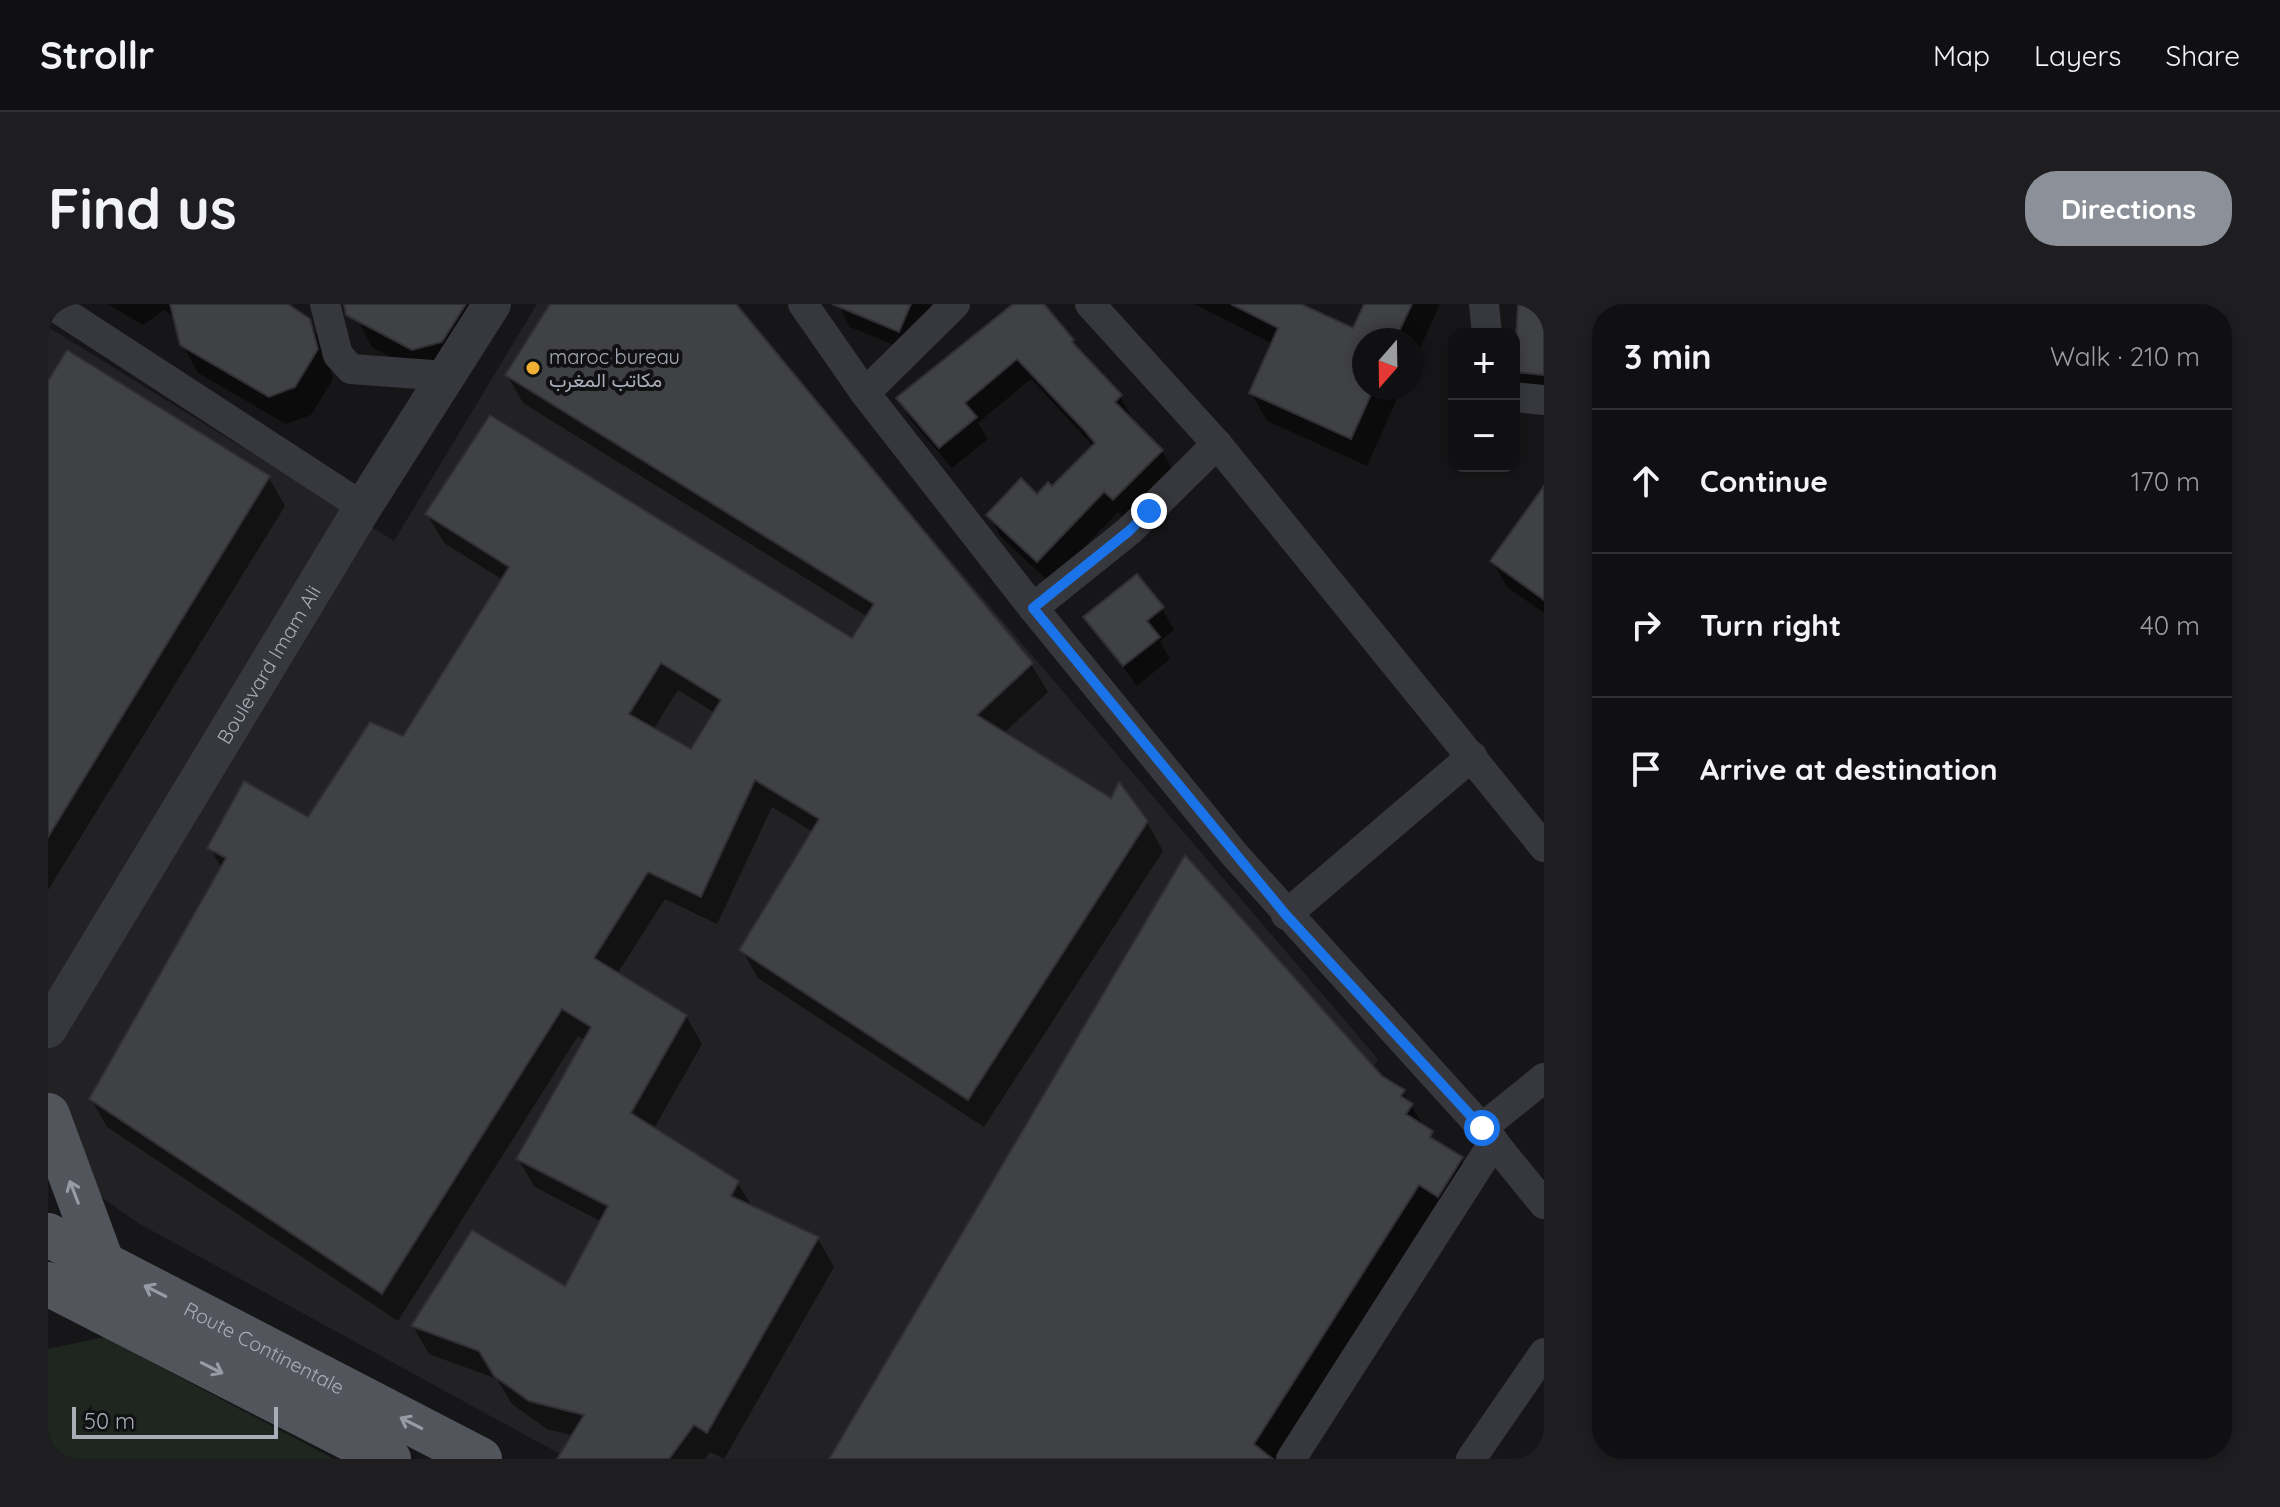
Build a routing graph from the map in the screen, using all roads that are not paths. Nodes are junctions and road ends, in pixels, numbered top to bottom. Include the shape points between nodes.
1 (51, 304) edge
2 (325, 304) edge
3 (492, 304) edge
4 (803, 304) edge
5 (955, 304) edge
6 (1090, 304) edge
7 (1484, 304) edge
8 (1486, 328) edge
9 (446, 376) junction
10 (865, 393) junction
11 (1520, 398) edge
12 (1544, 400) edge
13 (1217, 444) junction
14 (363, 507) junction
15 (1033, 608) junction
16 (1472, 756) junction
17 (1544, 847) edge
18 (1286, 915) junction
19 (48, 1029) edge
20 (1544, 1078) edge
21 (48, 1115) edge
22 (1488, 1135) junction
23 (1544, 1204) edge
24 (48, 1235) edge
25 (103, 1264) junction
26 (48, 1284) edge
27 (118, 1319) junction
28 (48, 1321) edge
29 (1544, 1353) edge
30 (389, 1459) edge
31 (480, 1459) edge
32 (1291, 1459) edge
33 (1471, 1459) edge

1 - 14 street
2 - 9 street via 338,355 351,369
3 - 9 street, Boulevard Imam Ali
4 - 10 street
5 - 10 street
6 - 13 street
7 - 8 street
9 - 14 street, Boulevard Imam Ali
10 - 15 street
11 - 12 street
13 - 15 street via 1129,531
13 - 16 street
14 - 19 street, Boulevard Imam Ali
15 - 18 street
16 - 17 street
16 - 18 street
18 - 22 street
20 - 22 street
25 -> 21 main road
22 - 23 street
22 - 32 street
24 - 25 main road, Route Continentale
31 -> 25 main road, Route Continentale
26 - 27 main road, Route Continentale
27 - 28 main road
27 -> 30 main road, Route Continentale
29 - 33 street

